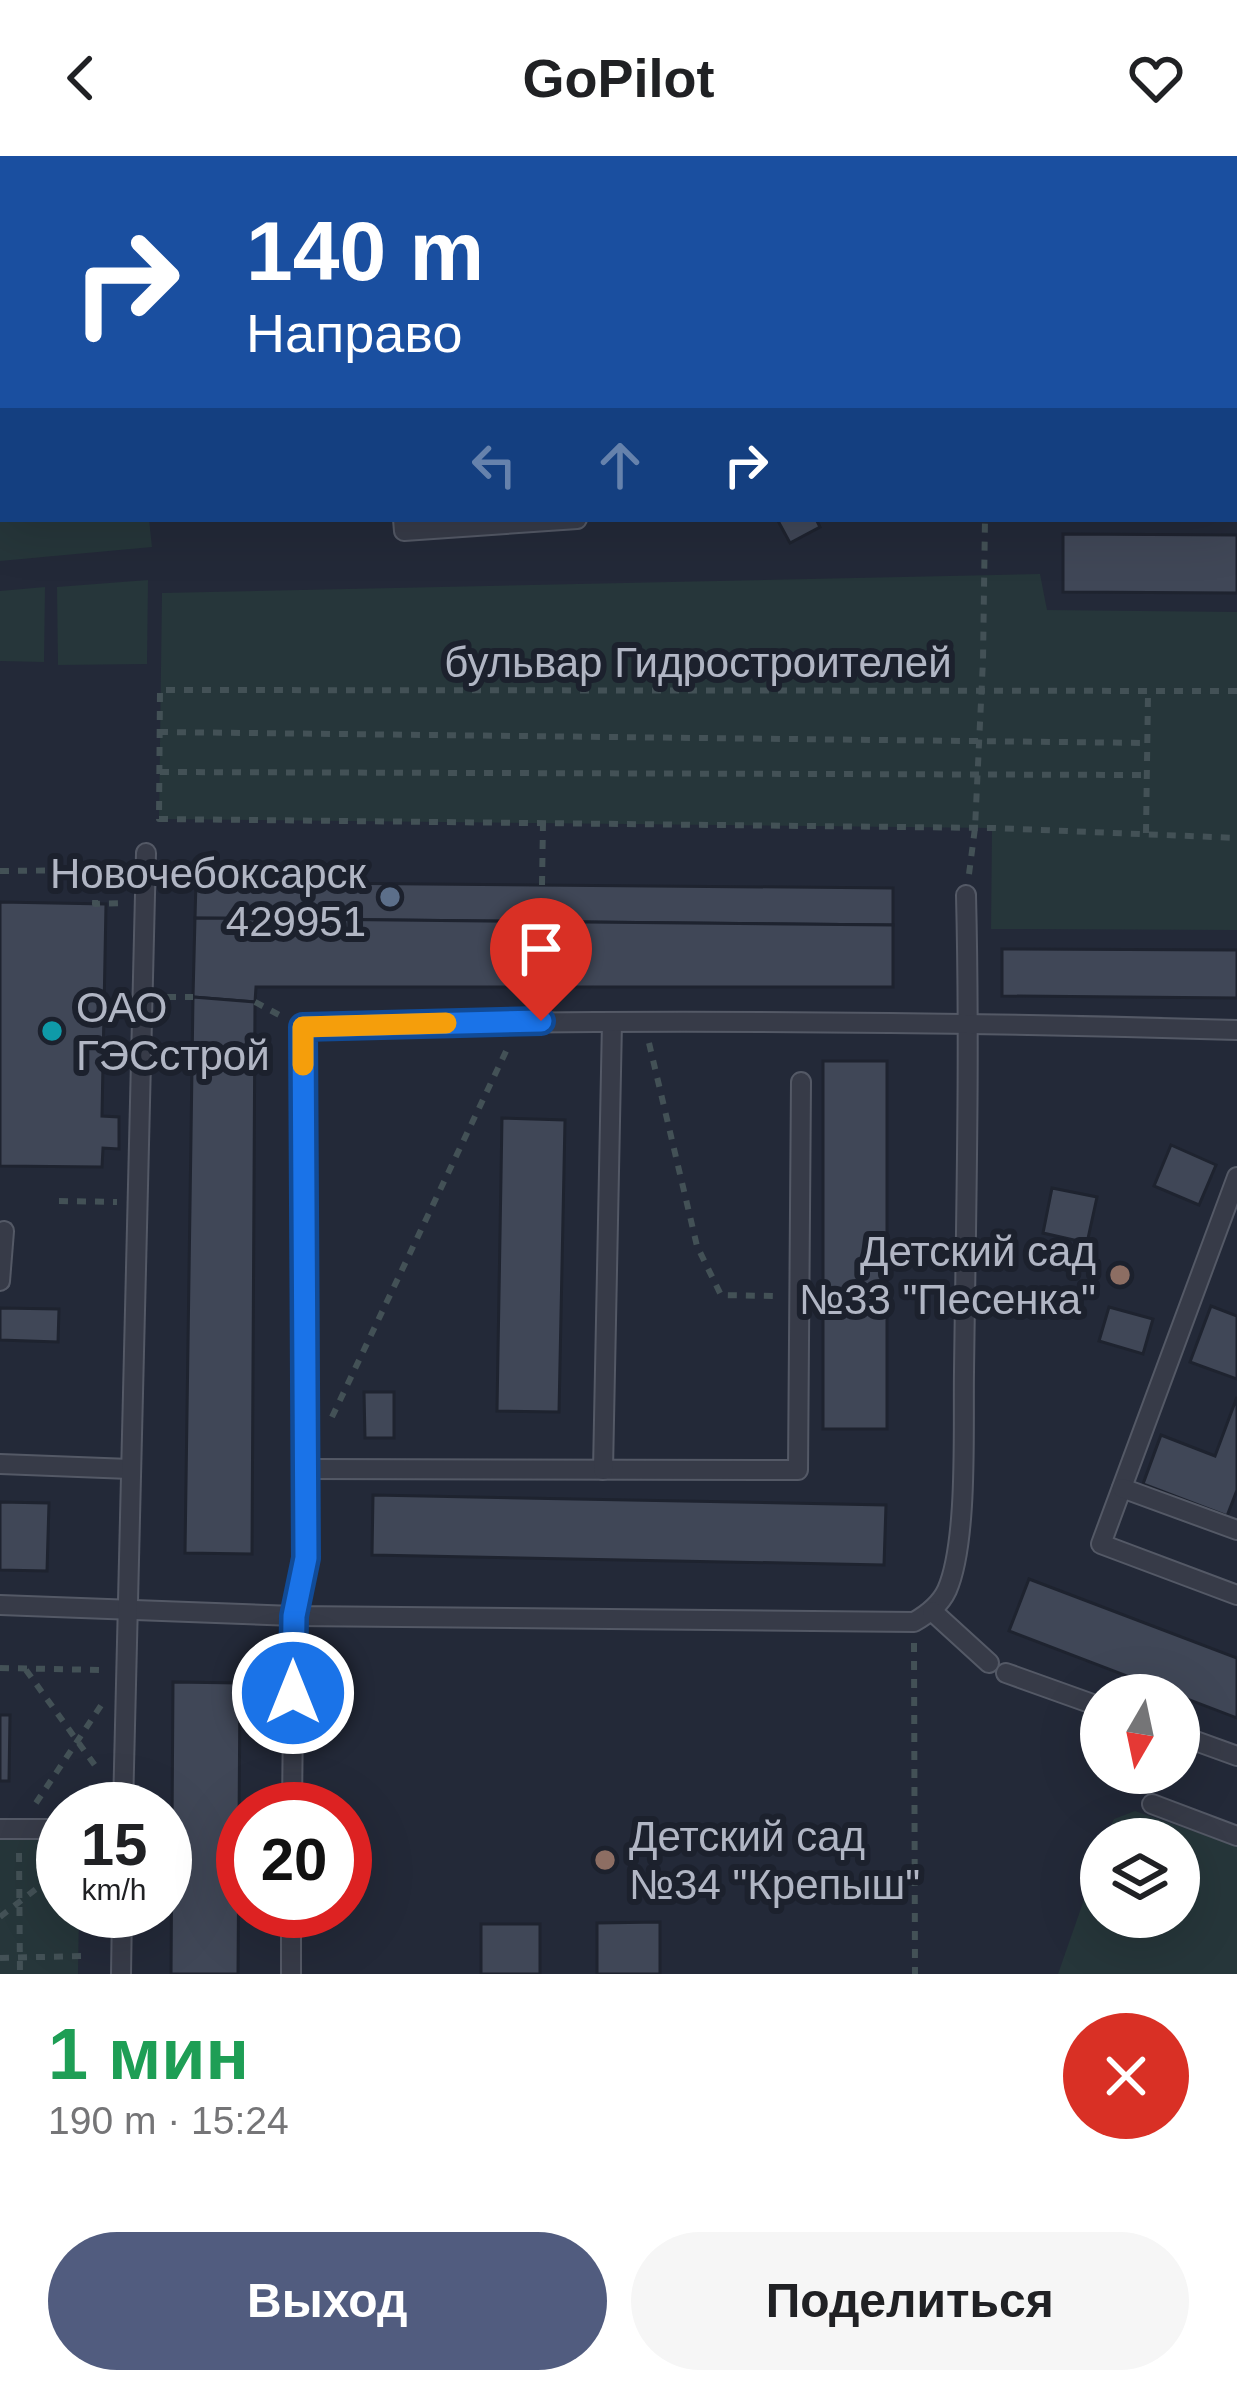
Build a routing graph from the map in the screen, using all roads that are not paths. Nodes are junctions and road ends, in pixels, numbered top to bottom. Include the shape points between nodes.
1 (404, 522) edge
2 (534, 522) edge
3 (146, 853) dead end
4 (966, 895) road end
5 (612, 1022) junction
6 (969, 1022) junction
7 (1237, 1030) edge
8 (801, 1082) dead end
9 (1237, 1177) edge
10 (4, 1231) dead end
11 (0, 1281) edge
12 (0, 1464) edge
13 (130, 1469) junction
14 (307, 1469) junction
15 (602, 1470) junction
16 (1122, 1488) junction
17 (1237, 1529) edge
18 (1237, 1595) edge
19 (0, 1605) edge
20 (125, 1612) junction
21 (294, 1616) junction
22 (923, 1616) junction
23 (1080, 1699) edge
24 (1200, 1743) edge
25 (1237, 1756) edge
26 (123, 1782) edge
27 (292, 1782) edge
28 (1152, 1804) dead end
29 (1237, 1836) edge
30 (122, 1938) edge
31 (291, 1938) edge
32 (121, 1974) edge
33 (291, 1974) edge

1 - 2 lane via 404,531
3 - 13 lane
4 - 6 lane
5 - 6 lane
5 - 14 lane via 303,1027
5 - 15 lane
6 - 7 lane
6 - 22 lane via 956,1559 946,1593
8 - 15 lane via 798,1470
9 - 16 lane
10 - 11 lane
12 - 13 lane
13 - 20 lane
14 - 15 lane
14 - 21 lane via 306,1558
16 - 17 lane
16 - 18 lane via 1101,1544
19 - 20 lane
20 - 21 lane
20 - 26 lane
21 - 22 lane
21 - 27 lane
22 - 23 lane via 998,1668
24 - 25 lane
28 - 29 lane
30 - 32 lane
31 - 33 lane

